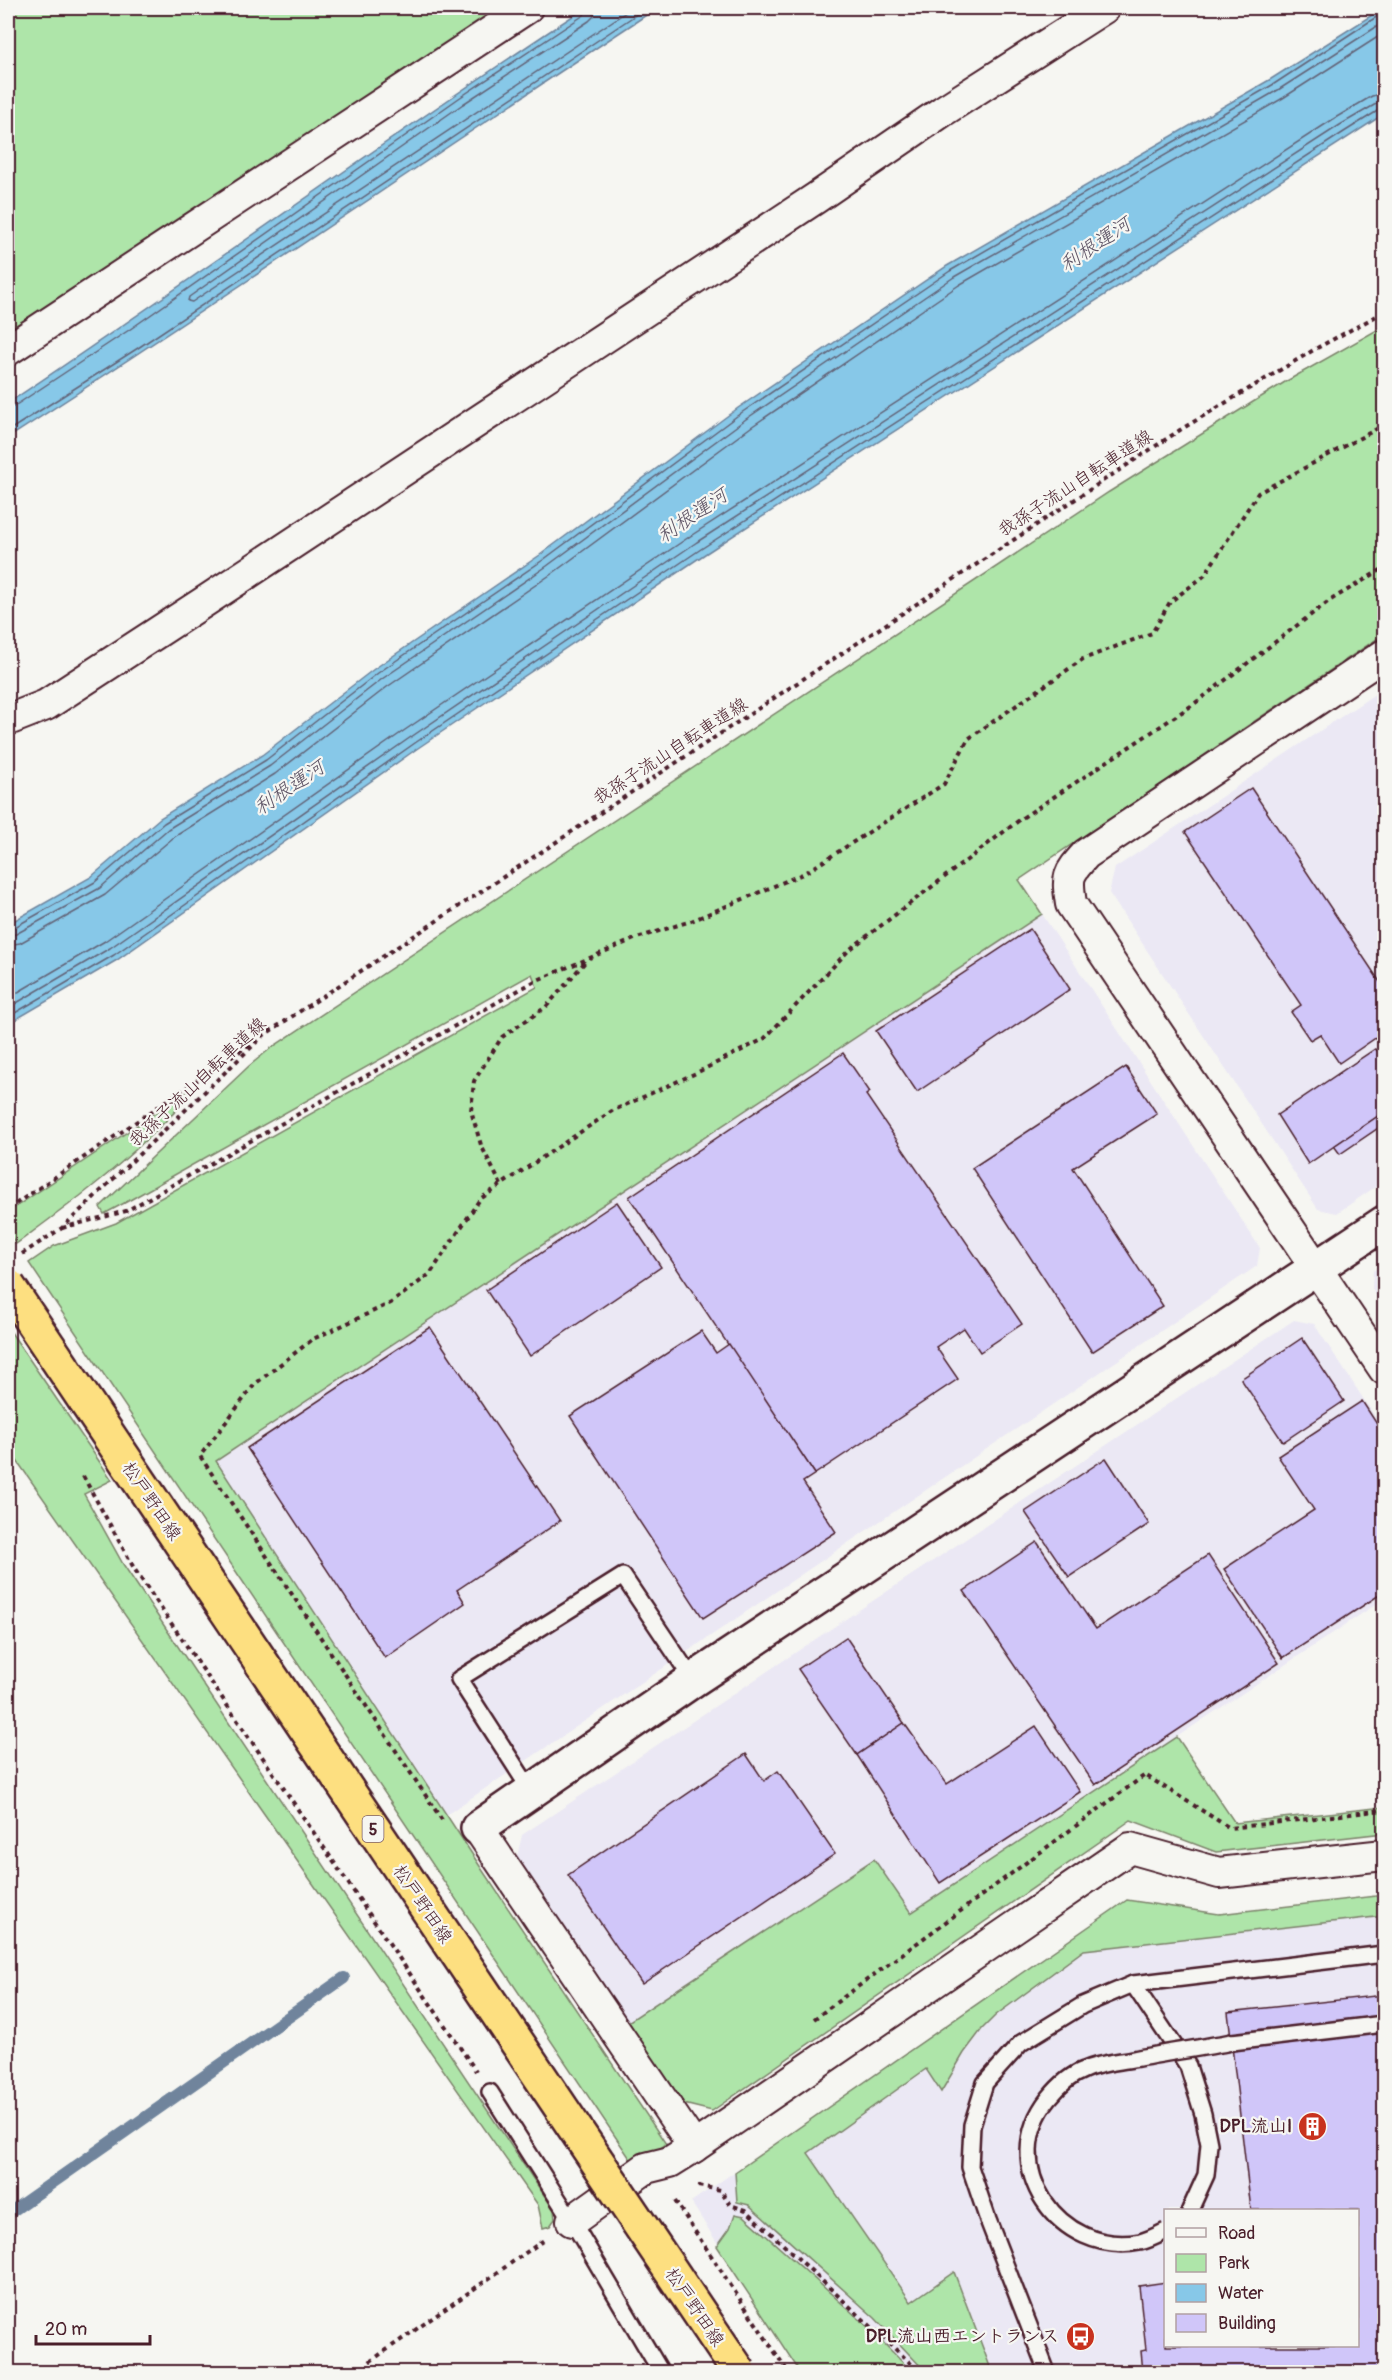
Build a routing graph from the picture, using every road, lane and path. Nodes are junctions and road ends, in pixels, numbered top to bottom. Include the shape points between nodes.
1 (527, 8) edge
2 (1104, 8) edge
3 (1384, 312) edge
4 (8, 350) edge
5 (1384, 425) edge
6 (1384, 567) edge
7 (1384, 655) edge
8 (8, 720) edge
9 (587, 960) junction
10 (264, 1035) junction
11 (501, 1185) junction
12 (8, 1209) edge
13 (1384, 1223) edge
14 (62, 1228) junction
15 (1317, 1268) junction
16 (12, 1271) edge
17 (1384, 1369) edge
18 (83, 1476) dead end
19 (693, 1680) junction
20 (531, 1791) junction
21 (445, 1824) dead end
22 (478, 1828) joint
23 (1384, 1855) edge
24 (1384, 1954) edge
25 (1132, 1984) junction
26 (1384, 2024) edge
27 (490, 2092) joint
28 (694, 2147) junction
29 (697, 2186) dead end
30 (675, 2201) dead end
31 (1191, 2209) edge
32 (572, 2221) junction
33 (1164, 2232) edge
34 (355, 2373) edge
35 (661, 2373) edge
36 (739, 2373) edge
37 (788, 2373) edge
38 (920, 2373) edge
39 (1047, 2373) edge

1 - 4 street
2 - 8 street via 46,705
3 - 10 path, 我孫子流山自転車道線 via 1180,430
5 - 9 path via 1258,493 1204,576 1170,602 1152,633 1083,659 968,739 944,784 805,873
6 - 11 path via 1329,601 1194,704 1022,818 849,950 764,1039 612,1111
7 - 15 street via 1086,854 1070,872 1068,885 1071,904
9 - 11 path via 546,1007 502,1037 474,1081 471,1111 481,1145
9 - 14 path via 536,981 126,1211
10 - 12 path
10 - 14 path, 我孫子流山自転車道線
11 - 21 path via 480,1199 430,1274 391,1304 313,1340 255,1384 200,1456
13 - 15 street
14 - 16 path, 我孫子流山自転車道線
15 - 17 street
15 - 19 street
16 - 36 main road, 松戸野田線 / 5, bridge
18 - 27 path via 135,1570
19 - 20 street
19 - 20 lane via 623,1576 459,1679
20 - 22 street
22 - 28 street
23 - 28 street via 1219,1873 1130,1848
24 - 25 lane
25 - 31 lane via 1188,2066 1203,2114 1209,2144 1206,2175
25 - 39 lane via 1083,2005 1020,2043 985,2083 972,2125 970,2167
26 - 33 lane, bridge via 1232,2042 1113,2063 1084,2070 1059,2086 1040,2109 1030,2137 1030,2167 1039,2195 1057,2219 1082,2236 1112,2244 1142,2241
27 - 32 lane
28 - 32 street via 670,2163 646,2168
29 - 38 path via 721,2190 730,2205 746,2210
30 - 37 path
32 - 34 path
32 - 35 lane

